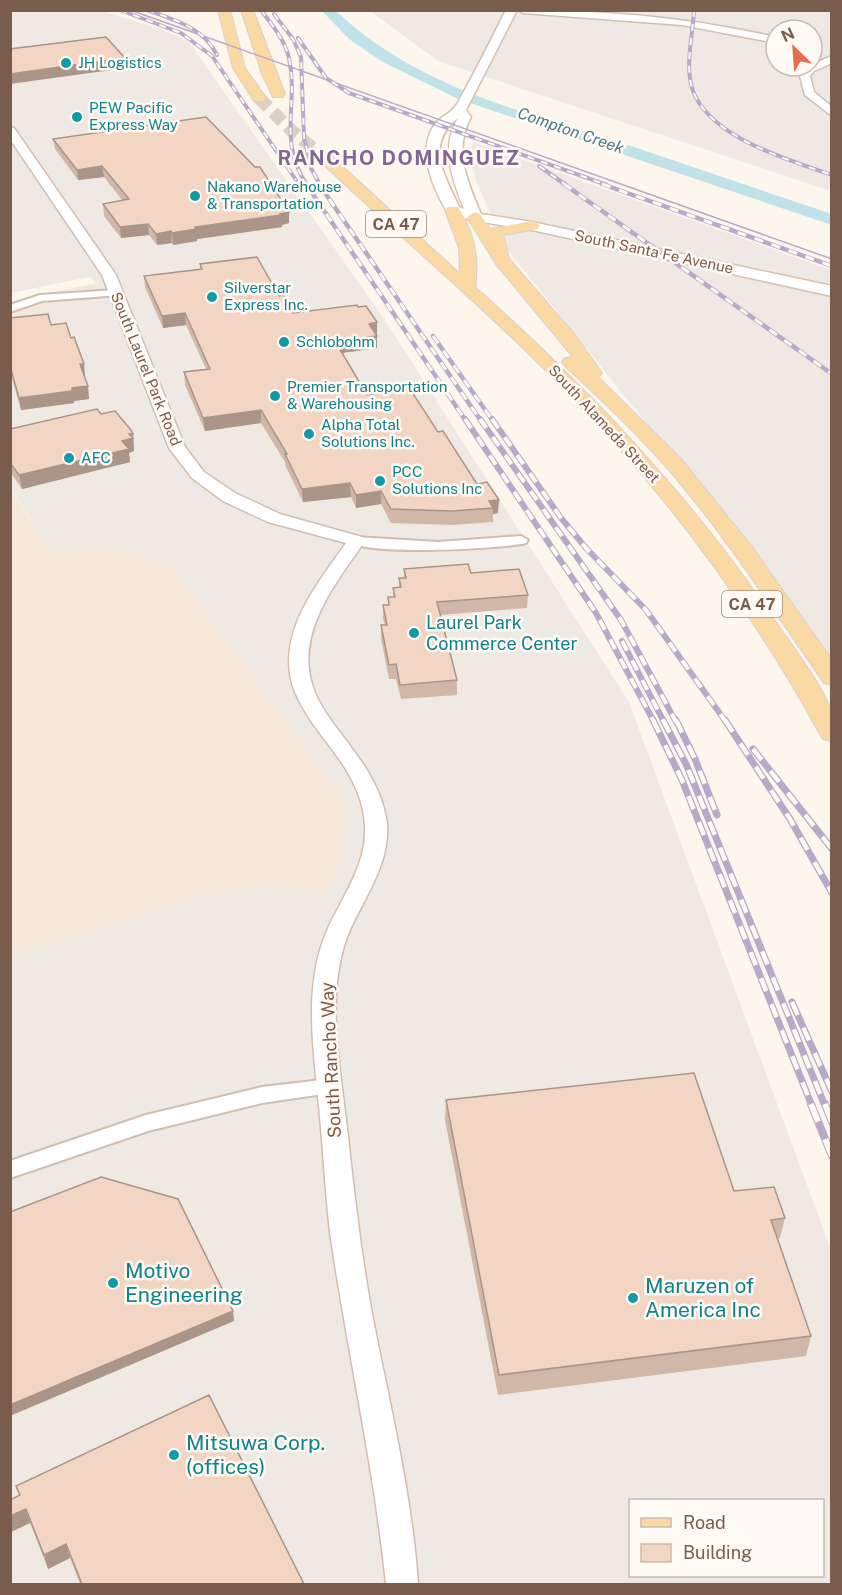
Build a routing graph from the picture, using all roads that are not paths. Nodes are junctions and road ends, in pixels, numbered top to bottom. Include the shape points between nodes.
1 (224, 10) edge
2 (247, 10) edge
3 (512, 10) edge
4 (523, 10) edge
5 (764, 37) edge
6 (831, 59) edge
7 (278, 94) tunnel mouth
8 (259, 98) tunnel mouth
9 (459, 110) junction
10 (831, 113) edge
11 (10, 130) edge
12 (433, 152) junction
13 (454, 152) junction
14 (344, 156) tunnel mouth
15 (326, 159) tunnel mouth
16 (459, 179) junction
17 (379, 187) dead end
18 (453, 210) junction
19 (475, 217) junction
20 (532, 226) junction
21 (454, 254) dead end
22 (502, 261) junction
23 (470, 269) junction
24 (466, 288) junction
25 (831, 291) edge
26 (116, 293) junction
27 (10, 309) edge
28 (614, 403) junction
29 (520, 540) dead end
30 (356, 541) junction
31 (831, 678) edge
32 (831, 734) edge
33 (330, 1087) junction
34 (10, 1170) edge
35 (402, 1584) edge

1 - 8 main road via 239,68
2 - 7 main road via 268,76
3 - 9 main road
4 - 5 street via 661,19
6 - 10 street via 806,76 809,93
9 - 12 main road via 441,125
9 - 13 main road via 465,117 457,128
11 - 26 street, South Laurel Park Road via 109,275
12 - 13 main road
12 - 18 main road via 435,168
13 - 16 main road
14 - 17 main road, CA 47
15 - 24 main road, South Alameda Street / CA 47
16 - 19 main road
16 - 20 main road via 482,202
18 - 19 main road, South Santa Fe Avenue
18 - 23 main road via 467,243
19 - 20 main road, South Santa Fe Avenue
19 - 22 main road
20 - 22 main road via 494,233
20 - 25 main road, South Santa Fe Avenue
21 - 23 main road, South Alameda Street / CA 47
22 - 28 main road via 569,339
23 - 24 main road
23 - 28 main road, South Alameda Street / CA 47
24 - 32 main road, South Alameda Street / CA 47 via 591,405 693,524 750,599
26 - 27 street
26 - 30 street, South Laurel Park Road via 177,448 198,475 229,497 274,518
28 - 31 main road, South Alameda Street / CA 47 via 694,487 770,587
29 - 30 street, South Laurel Park Road via 469,546
30 - 33 street, South Rancho Way via 318,597 304,627 297,667 303,689 359,773 372,806 376,835 370,864 326,967 324,999
33 - 34 street via 262,1095 146,1123
33 - 35 street, South Rancho Way via 344,1231 396,1522

